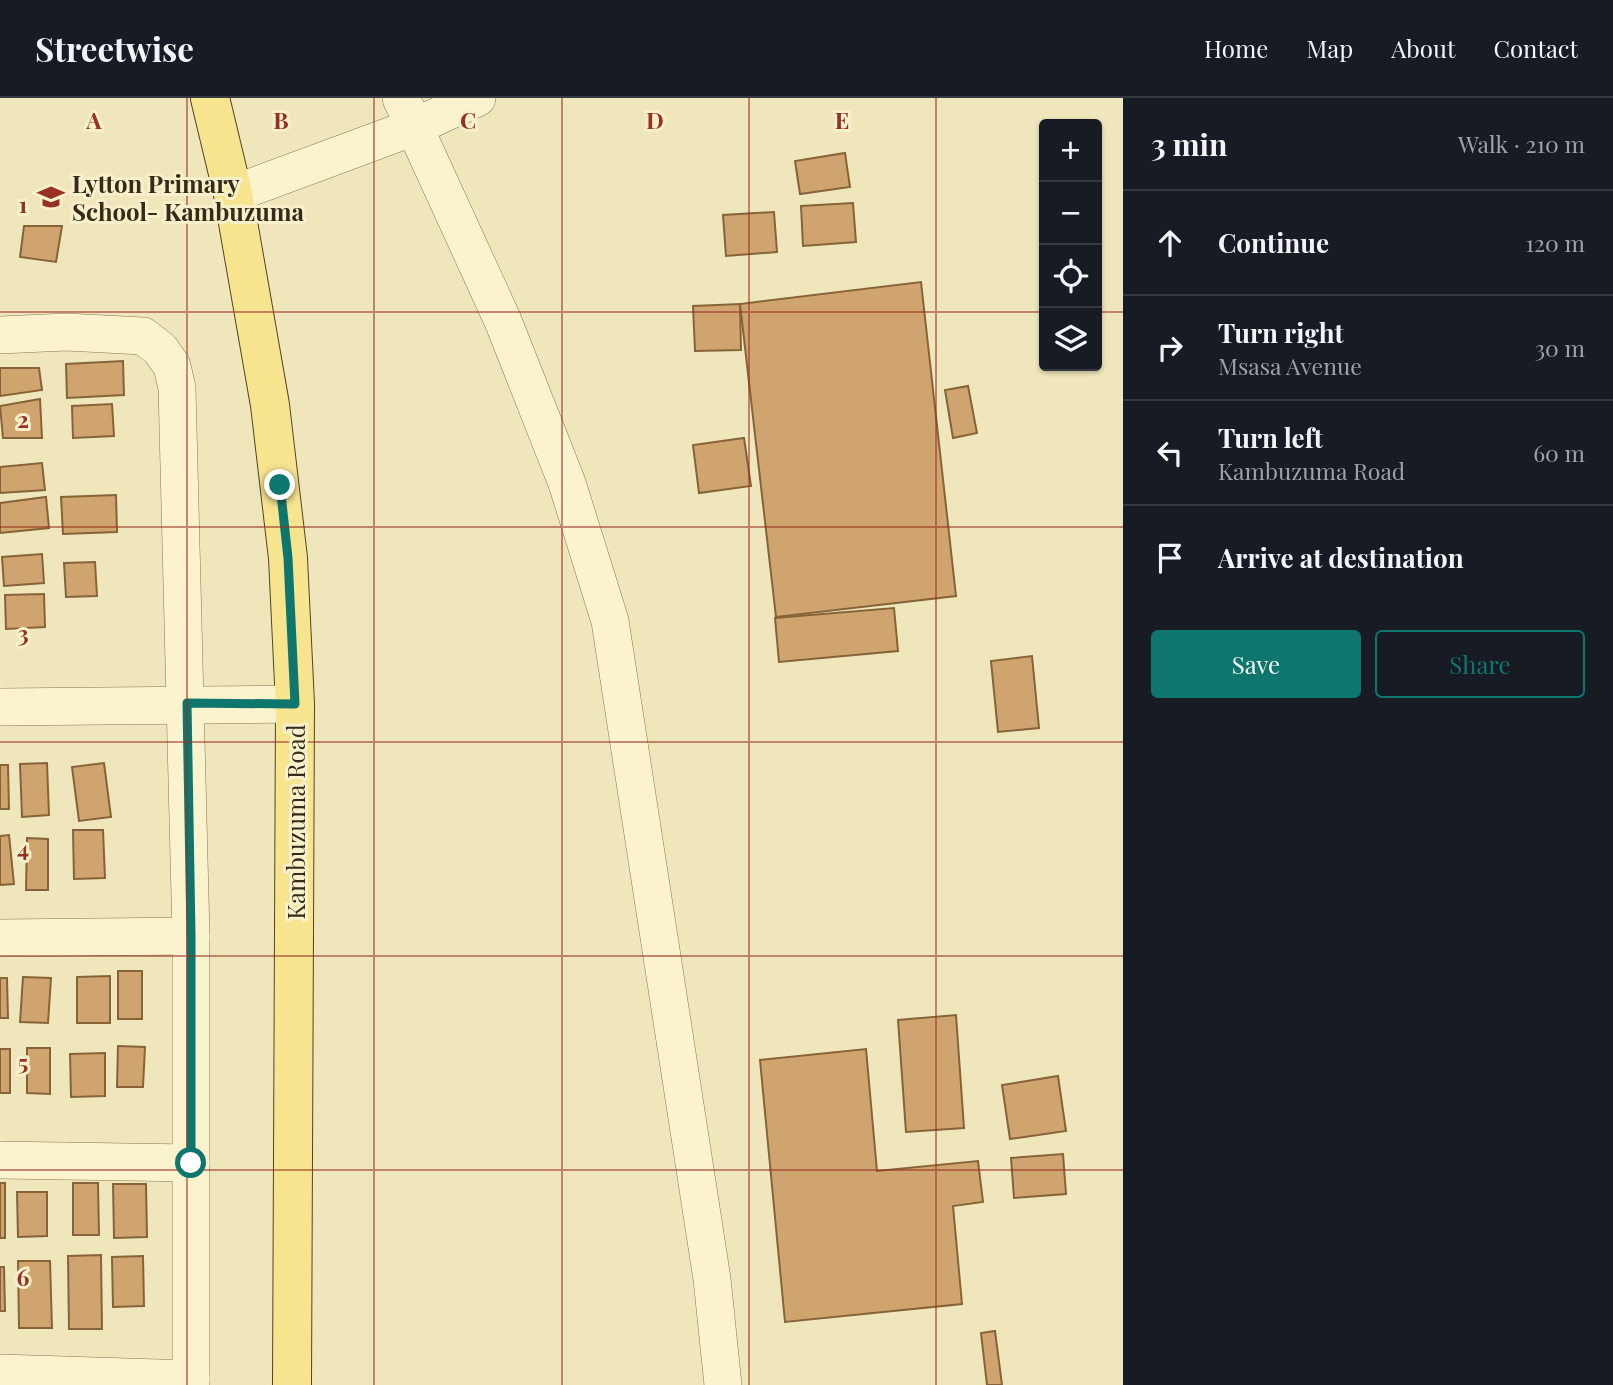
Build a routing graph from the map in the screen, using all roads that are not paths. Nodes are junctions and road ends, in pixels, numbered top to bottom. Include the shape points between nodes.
1 (210, 98) edge
2 (477, 98) edge
3 (407, 112) edge
4 (233, 194) junction
5 (0, 335) edge
6 (187, 703) junction
7 (295, 704) junction
8 (0, 707) edge
9 (191, 936) junction
10 (0, 938) edge
11 (0, 1160) edge
12 (191, 1163) junction
13 (0, 1373) edge
14 (191, 1382) edge
15 (292, 1385) edge
16 (723, 1385) edge

1 - 4 main road, Kambuzuma Road
2 - 3 street
3 - 4 street
3 - 16 street via 503,321 562,470 610,621 712,1279
4 - 7 main road, Kambuzuma Road via 270,405 288,558
5 - 6 street via 66,332 143,337 160,349 172,366 177,388
6 - 7 street
6 - 8 street
6 - 9 street
7 - 15 main road, Kambuzuma Road
9 - 10 street
9 - 12 street
11 - 12 street
12 - 14 street
13 - 14 street

